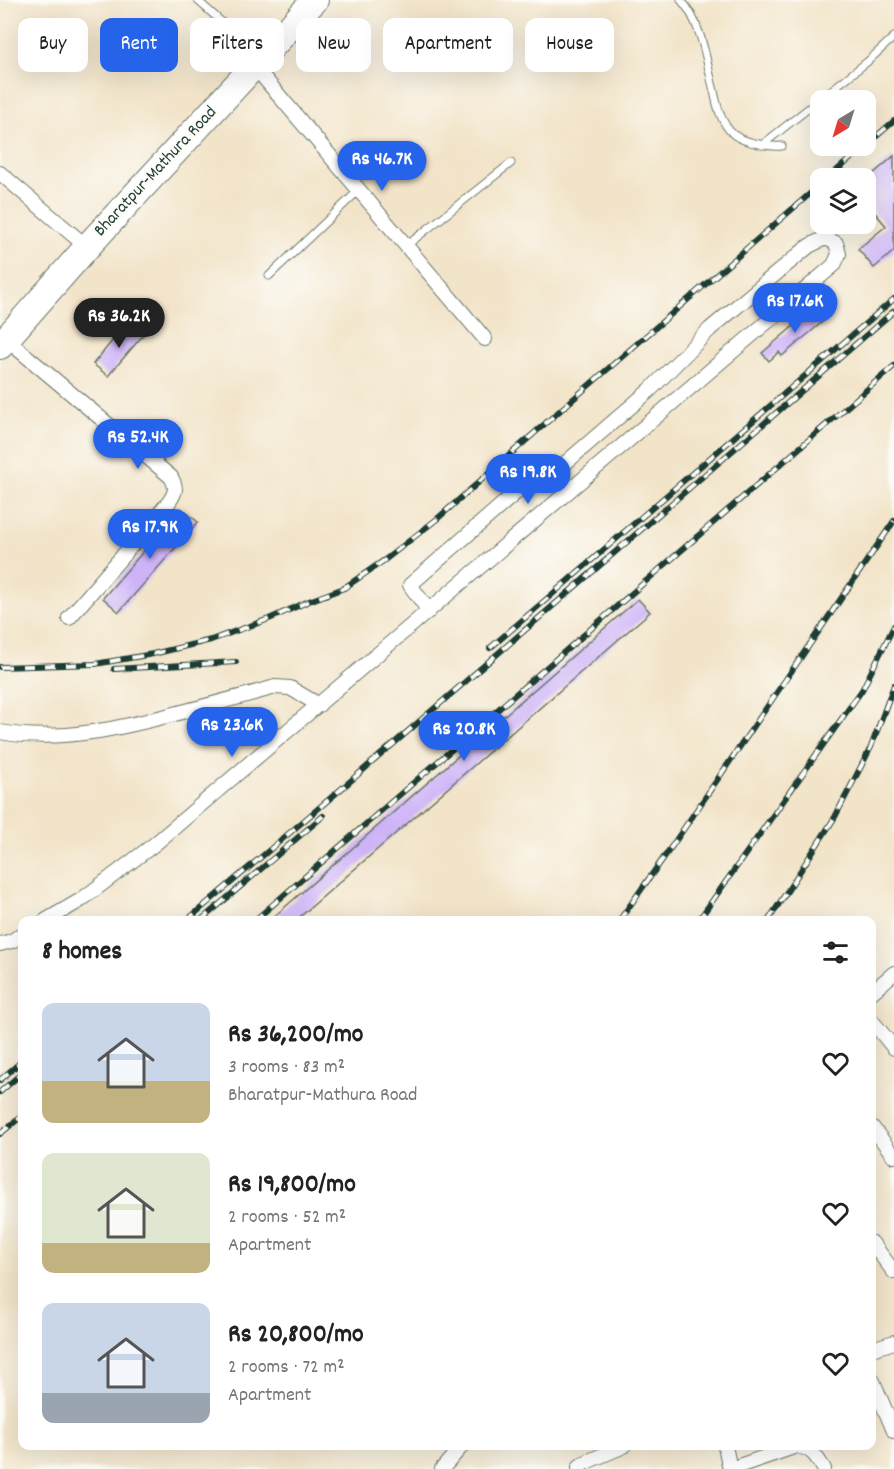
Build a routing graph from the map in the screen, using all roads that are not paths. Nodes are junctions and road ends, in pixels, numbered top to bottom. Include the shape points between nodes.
1 (197, 0) edge
2 (315, 0) edge
3 (681, 0) edge
4 (215, 18) edge
5 (284, 34) edge
6 (894, 37) edge
7 (249, 72) edge
8 (266, 72) edge
9 (762, 145) junction
10 (782, 146) dead end
11 (511, 163) dead end
12 (0, 173) edge
13 (359, 190) junction
14 (406, 246) junction
15 (87, 247) junction
16 (269, 276) dead end
17 (485, 339) dead end
18 (3, 343) edge
19 (429, 611) junction
20 (69, 618) dead end
21 (319, 705) junction
22 (0, 732) edge
23 (54, 916) edge
24 (18, 936) edge
25 (0, 944) edge
26 (894, 973) edge
27 (876, 989) edge
28 (876, 1026) edge
29 (894, 1048) edge
30 (876, 1132) edge
31 (894, 1156) edge
32 (876, 1247) edge
33 (894, 1272) edge
34 (894, 1342) edge
35 (876, 1348) edge
36 (876, 1388) edge
37 (894, 1431) edge
38 (459, 1450) edge
39 (614, 1450) edge
40 (726, 1450) edge
41 (785, 1450) edge
42 (809, 1450) edge
43 (442, 1469) edge
44 (579, 1469) edge
45 (730, 1469) edge
46 (824, 1469) edge

1 - 4 lane
2 - 5 highway, Bharatpur-Mathura Road
3 - 9 lane via 698,28 722,120 742,140
6 - 9 lane
7 - 15 highway, Bharatpur-Mathura Road
8 - 13 street
9 - 10 lane
11 - 14 lane
12 - 15 street
13 - 14 street
13 - 16 lane
14 - 17 street
15 - 18 highway, Bharatpur-Mathura Road
18 - 20 street via 171,477 176,485 170,502
19 - 19 street via 410,585 536,475 555,472 587,445 650,390 710,329 809,246 825,238 836,243 839,254 834,265
19 - 21 street
21 - 22 street via 290,688 275,687 93,732
21 - 23 street via 156,843
24 - 25 street
26 - 27 street
28 - 29 street
30 - 31 street
32 - 33 street
34 - 35 street
36 - 37 street
38 - 43 street
39 - 44 street via 584,1462
40 - 45 street
41 - 45 street
42 - 46 street

